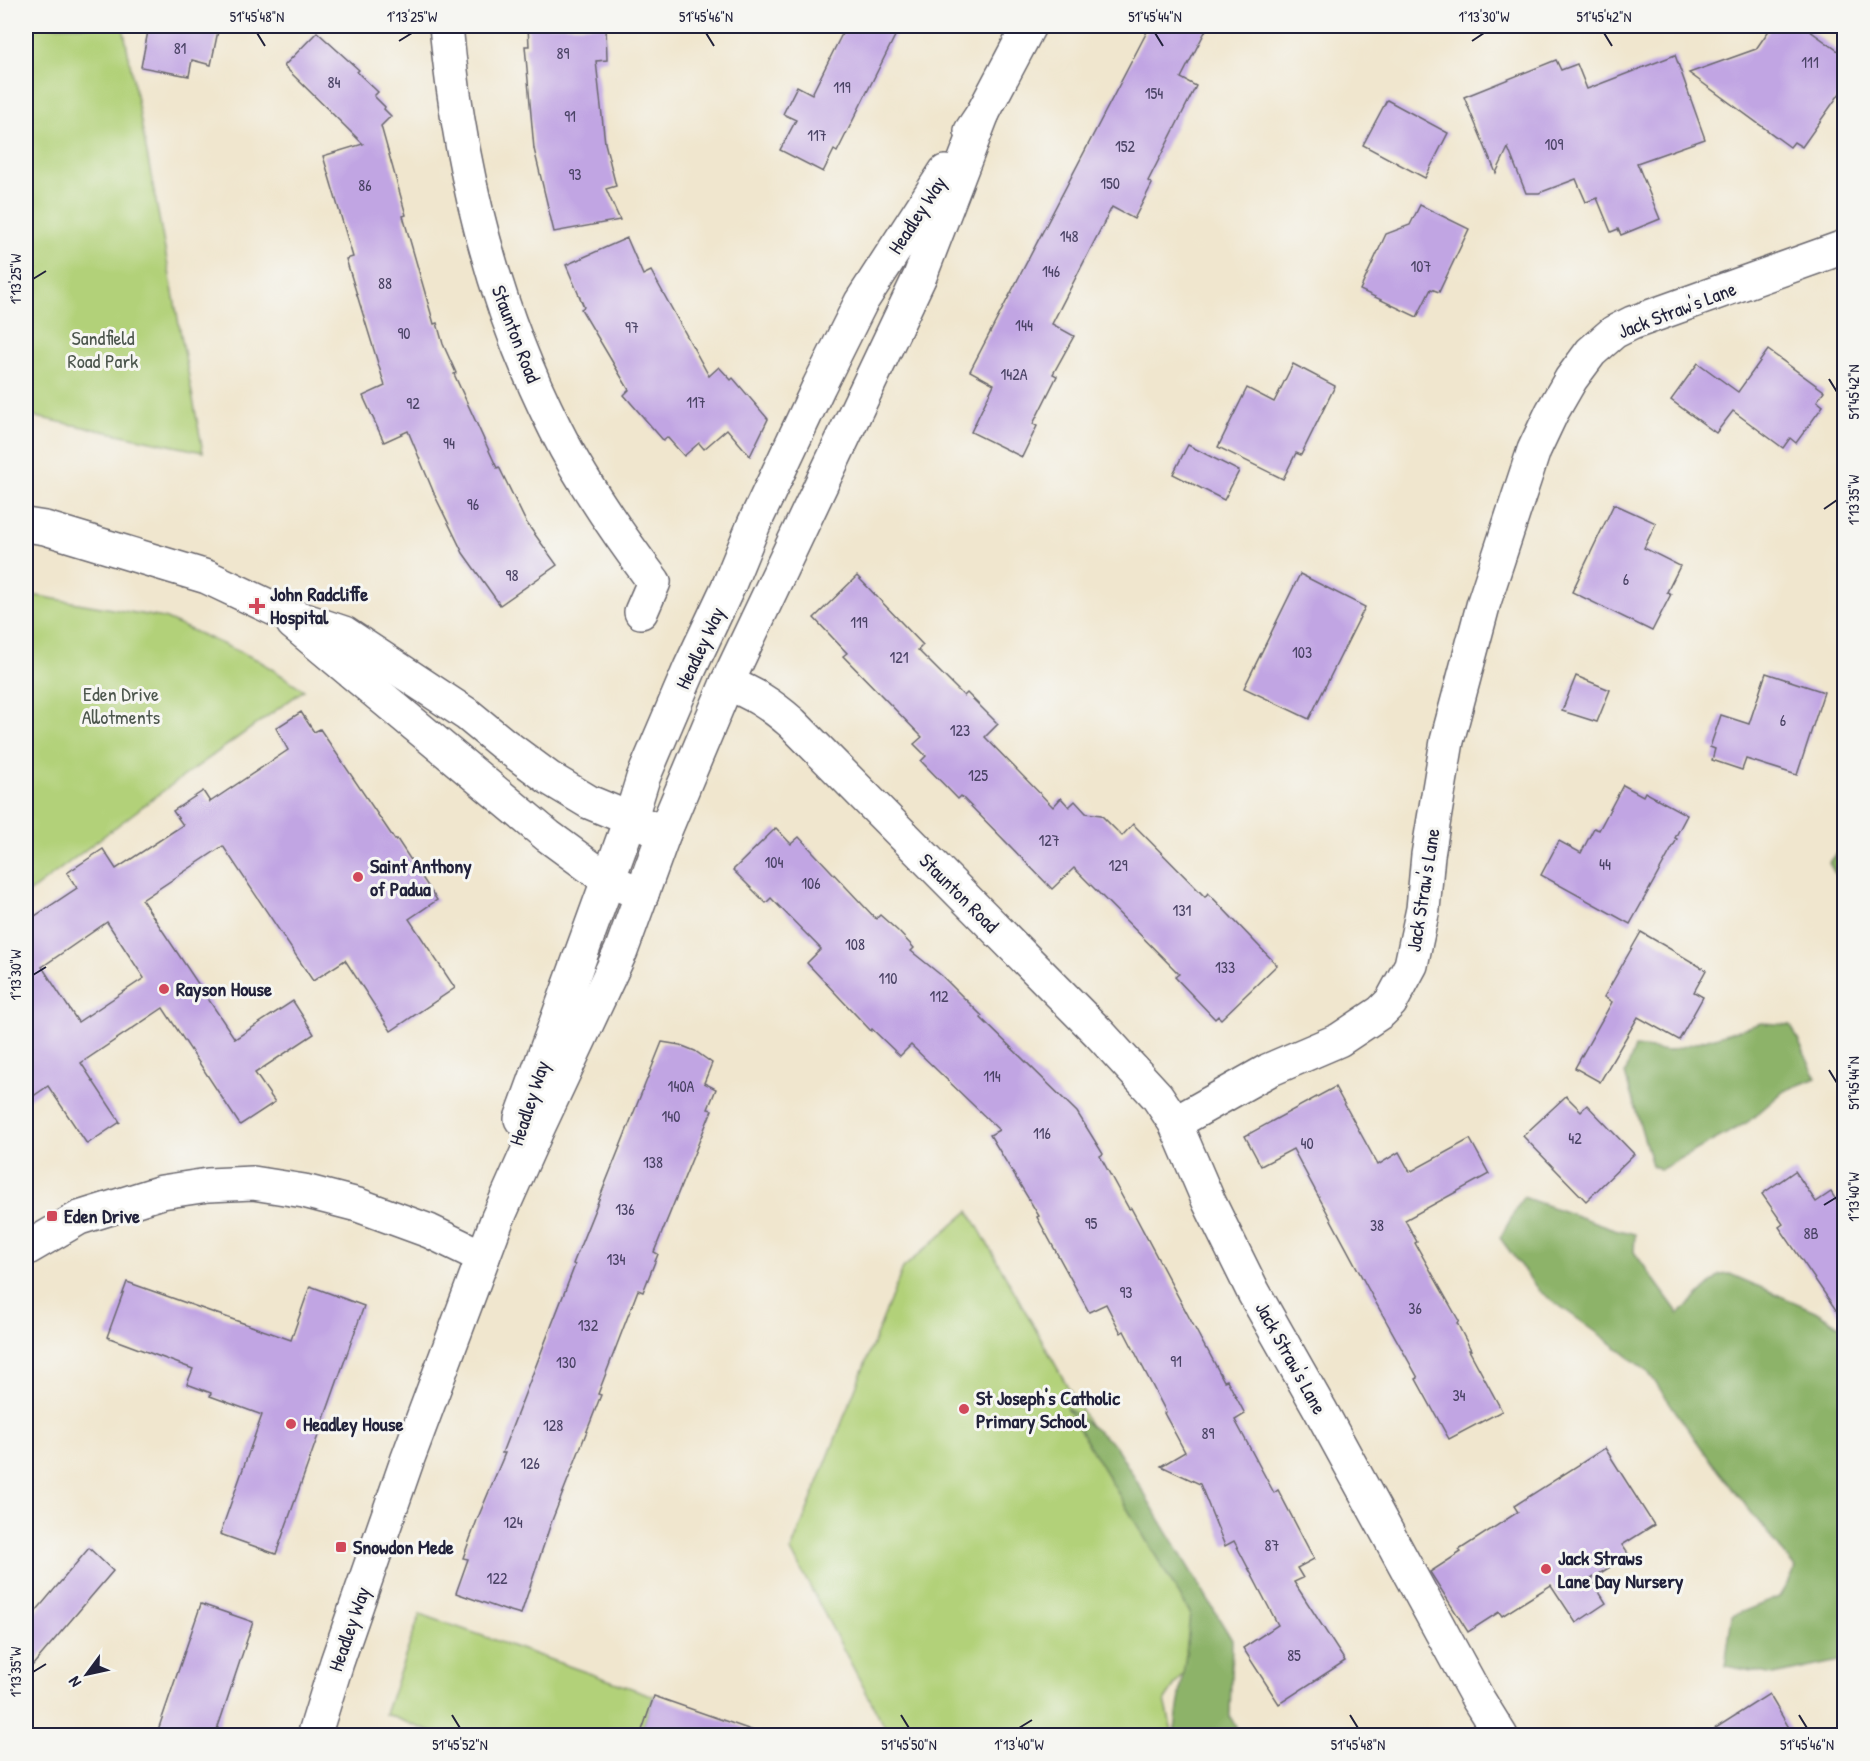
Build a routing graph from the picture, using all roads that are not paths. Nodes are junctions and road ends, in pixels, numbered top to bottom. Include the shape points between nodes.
1 (446, 26) edge
2 (1029, 26) edge
3 (983, 113) junction
4 (1845, 247) edge
5 (26, 525) edge
6 (280, 612) junction
7 (641, 612) dead end
8 (727, 683) junction
9 (630, 820) junction
10 (664, 833) junction
11 (608, 880) junction
12 (642, 894) junction
13 (1174, 1123) junction
14 (497, 1220) junction
15 (26, 1249) edge
16 (483, 1257) junction
17 (314, 1736) edge
18 (1501, 1736) edge

1 - 7 street, Staunton Road via 471,189 508,318 556,431 604,513 654,582
2 - 3 street, Headley Way
3 - 8 street, Headley Way via 920,276
3 - 9 street, Headley Way via 861,302 754,524 643,778
4 - 13 street, Jack Straw's Lane via 1632,323 1614,332 1591,352 1571,379 1534,450 1484,602 1447,741 1411,965 1397,993 1381,1012 1339,1040 1269,1070
5 - 6 street via 207,577
6 - 9 street via 344,633 468,715 549,778
6 - 11 street via 548,836
8 - 10 street, Headley Way
8 - 13 street, Staunton Road via 752,693 792,723 1128,1063
9 - 10 street
9 - 11 street, Headley Way
10 - 12 street, Headley Way
11 - 12 street
11 - 14 street, Headley Way via 520,1121
12 - 14 street, Headley Way via 621,951
13 - 18 street, Jack Straw's Lane via 1254,1293
14 - 16 street, Headley Way
15 - 16 street via 79,1218 162,1192 253,1183 358,1205 429,1231
16 - 17 street, Headley Way via 408,1458

